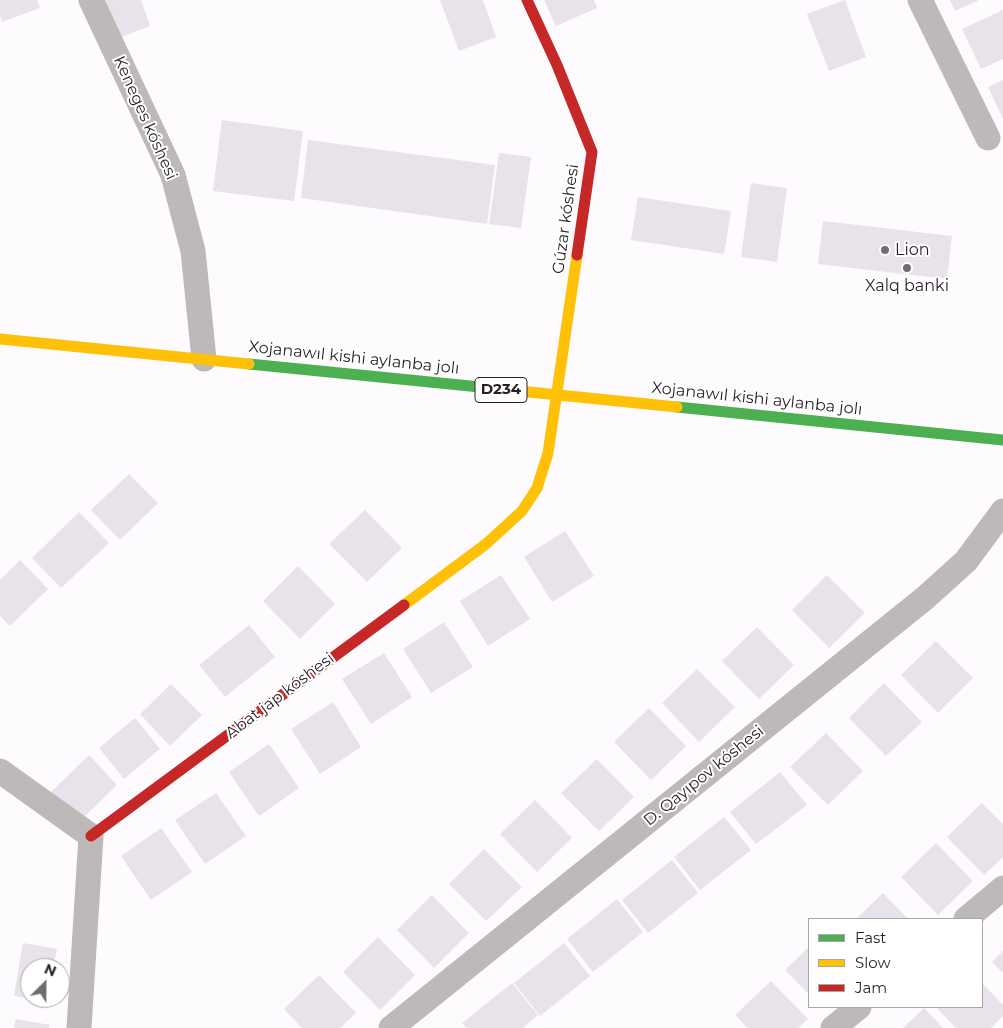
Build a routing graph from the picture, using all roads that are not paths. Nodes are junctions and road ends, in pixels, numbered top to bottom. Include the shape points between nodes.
1 (91, 0) edge
2 (527, 0) edge
3 (920, 0) edge
4 (988, 138) dead end
5 (0, 339) edge
6 (204, 359) junction
7 (557, 396) junction
8 (1003, 440) edge
9 (1003, 511) edge
10 (0, 771) edge
11 (91, 836) junction
12 (1003, 888) edge
13 (967, 918) edge
14 (858, 1008) edge
15 (79, 1028) edge
16 (391, 1028) edge
17 (833, 1028) edge

1 - 6 street, Keneges kóshesi via 173,175 193,251
2 - 7 street, Gúzar kóshesi via 592,152
3 - 4 street
5 - 6 street, Xojanawıl kishi aylanba jolı / D234
6 - 7 street, Xojanawıl kishi aylanba jolı / D234
7 - 8 street, Xojanawıl kishi aylanba jolı / D234
7 - 11 street, Abat jap kóshesi via 548,453 537,488 522,511 486,544
9 - 16 street, D. Qayıpov kóshesi via 966,561 925,598
10 - 11 street
11 - 15 street
12 - 13 street
14 - 17 street

